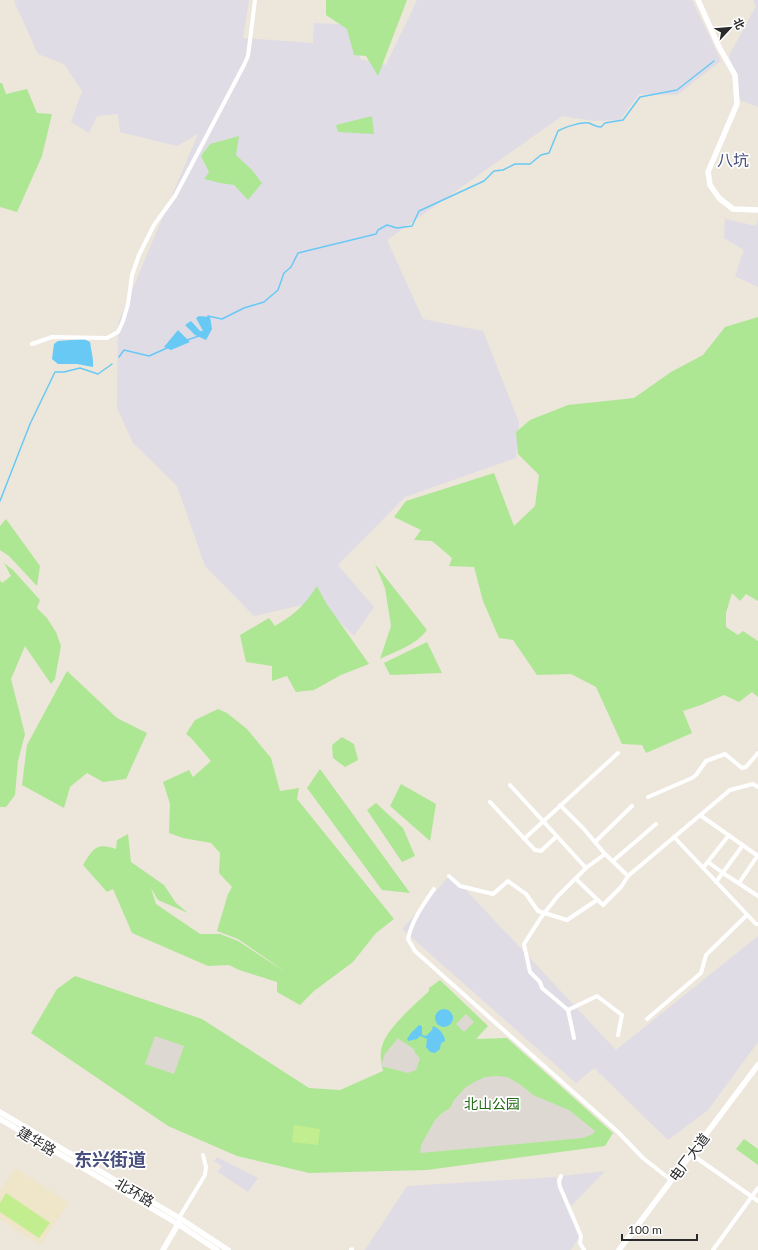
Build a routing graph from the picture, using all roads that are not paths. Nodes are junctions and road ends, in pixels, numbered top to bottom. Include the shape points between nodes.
1 (255, 0) edge
2 (698, 0) edge
3 (758, 210) edge
4 (32, 344) dead end
5 (618, 753) dead end
6 (758, 753) edge
7 (510, 785) dead end
8 (758, 786) edge
9 (648, 797) dead end
10 (490, 802) dead end
11 (560, 805) junction
12 (632, 806) dead end
13 (700, 815) junction
14 (543, 821) junction
15 (656, 824) dead end
16 (729, 835) junction
17 (557, 836) junction
18 (674, 837) junction
19 (524, 838) junction
20 (595, 842) junction
21 (743, 845) junction
22 (605, 854) junction
23 (758, 856) edge
24 (613, 861) junction
25 (708, 862) junction
26 (586, 868) junction
27 (703, 868) junction
28 (723, 873) junction
29 (449, 876) dead end
30 (628, 876) junction
31 (576, 879) junction
32 (716, 882) junction
33 (739, 883) junction
34 (434, 889) dead end
35 (758, 896) edge
36 (597, 900) junction
37 (544, 913) junction
38 (747, 915) junction
39 (758, 924) edge
40 (568, 1010) junction
41 (647, 1019) dead end
42 (618, 1035) dead end
43 (574, 1038) dead end
44 (758, 1065) edge
45 (0, 1112) edge
46 (0, 1119) edge
47 (691, 1154) junction
48 (202, 1155) dead end
49 (561, 1176) dead end
50 (671, 1180) junction
51 (758, 1188) edge
52 (752, 1196) junction
53 (758, 1201) edge
54 (179, 1220) junction
55 (163, 1250) edge
56 (217, 1250) edge
57 (228, 1250) edge
58 (584, 1250) edge
59 (619, 1250) edge
60 (713, 1250) edge

1 - 4 street via 248,56 175,196 154,225 139,255 132,275 128,304 118,332 107,338 52,337
2 - 3 street via 735,75 737,97 737,104 708,172 710,186 718,198 733,209
5 - 11 street
6 - 9 street via 746,767 742,768 724,754 706,761 692,778
7 - 14 street
8 - 13 street via 753,784 730,790
10 - 19 street
11 - 14 street
11 - 20 street
12 - 20 street
13 - 16 street
13 - 18 street
14 - 17 street
14 - 19 street
15 - 24 street
16 - 21 street
16 - 25 street
17 - 19 street via 541,851 535,850
17 - 26 street
18 - 27 street
18 - 30 street
20 - 22 street
21 - 23 street
21 - 28 street
22 - 24 street
22 - 26 street
23 - 33 street
24 - 30 street
25 - 27 street
25 - 28 street
26 - 31 street
27 - 32 street
28 - 32 street
28 - 33 street
29 - 37 street via 460,886 493,894 508,881 526,894 538,911
30 - 36 street via 603,905
31 - 36 street
31 - 37 street
32 - 38 street
33 - 35 street
34 - 50 street via 411,926 408,939 415,951 618,1132 643,1158
36 - 37 street via 566,920
37 - 40 street via 524,944 530,972 542,988
38 - 39 street
38 - 41 street via 706,955 701,973
40 - 42 street via 596,996 622,1015
40 - 43 street
44 - 47 street, 电厂大道
45 - 54 street, 北环路
46 - 54 street, 建华路
47 - 50 street, 电厂大道
47 - 52 street
48 - 54 street via 206,1167 205,1175
49 - 58 street via 560,1187 581,1236 580,1243
50 - 59 street, 电厂大道
51 - 52 street
52 - 53 street
52 - 60 street
54 - 55 street
54 - 56 street, 建华路
54 - 57 street, 北环路

